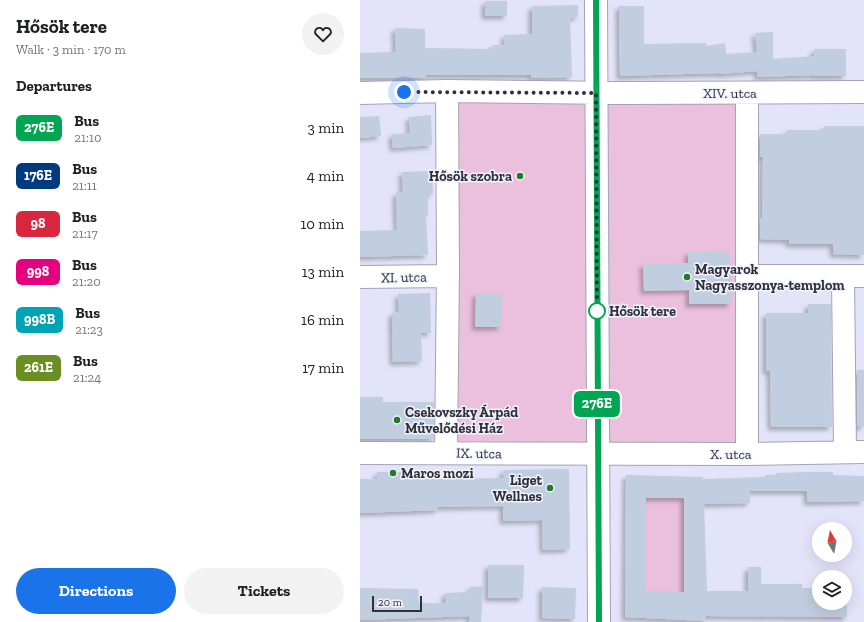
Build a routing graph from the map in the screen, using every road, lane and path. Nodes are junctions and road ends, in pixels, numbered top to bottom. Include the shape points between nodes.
1 (596, 0) edge
2 (447, 91) junction
3 (864, 92) edge
4 (360, 93) edge
5 (596, 93) junction
6 (747, 93) junction
7 (448, 276) junction
8 (747, 276) junction
9 (843, 276) junction
10 (864, 276) edge
11 (360, 277) edge
12 (446, 452) junction
13 (855, 452) edge
14 (360, 453) edge
15 (598, 454) junction
16 (747, 454) junction
17 (599, 622) edge

1 - 5 street
2 - 4 street, XIV. utca
2 - 5 street, XIV. utca
2 - 7 street
3 - 6 street, XIV. utca
5 - 6 street, XIV. utca
5 - 15 street
6 - 8 street
7 - 11 street, XI. utca
7 - 12 street
8 - 9 street
8 - 16 street
9 - 10 street
9 - 13 street
12 - 14 street, IX. utca
12 - 15 street, IX. utca
13 - 16 street, X. utca
15 - 16 street, X. utca
15 - 17 street

